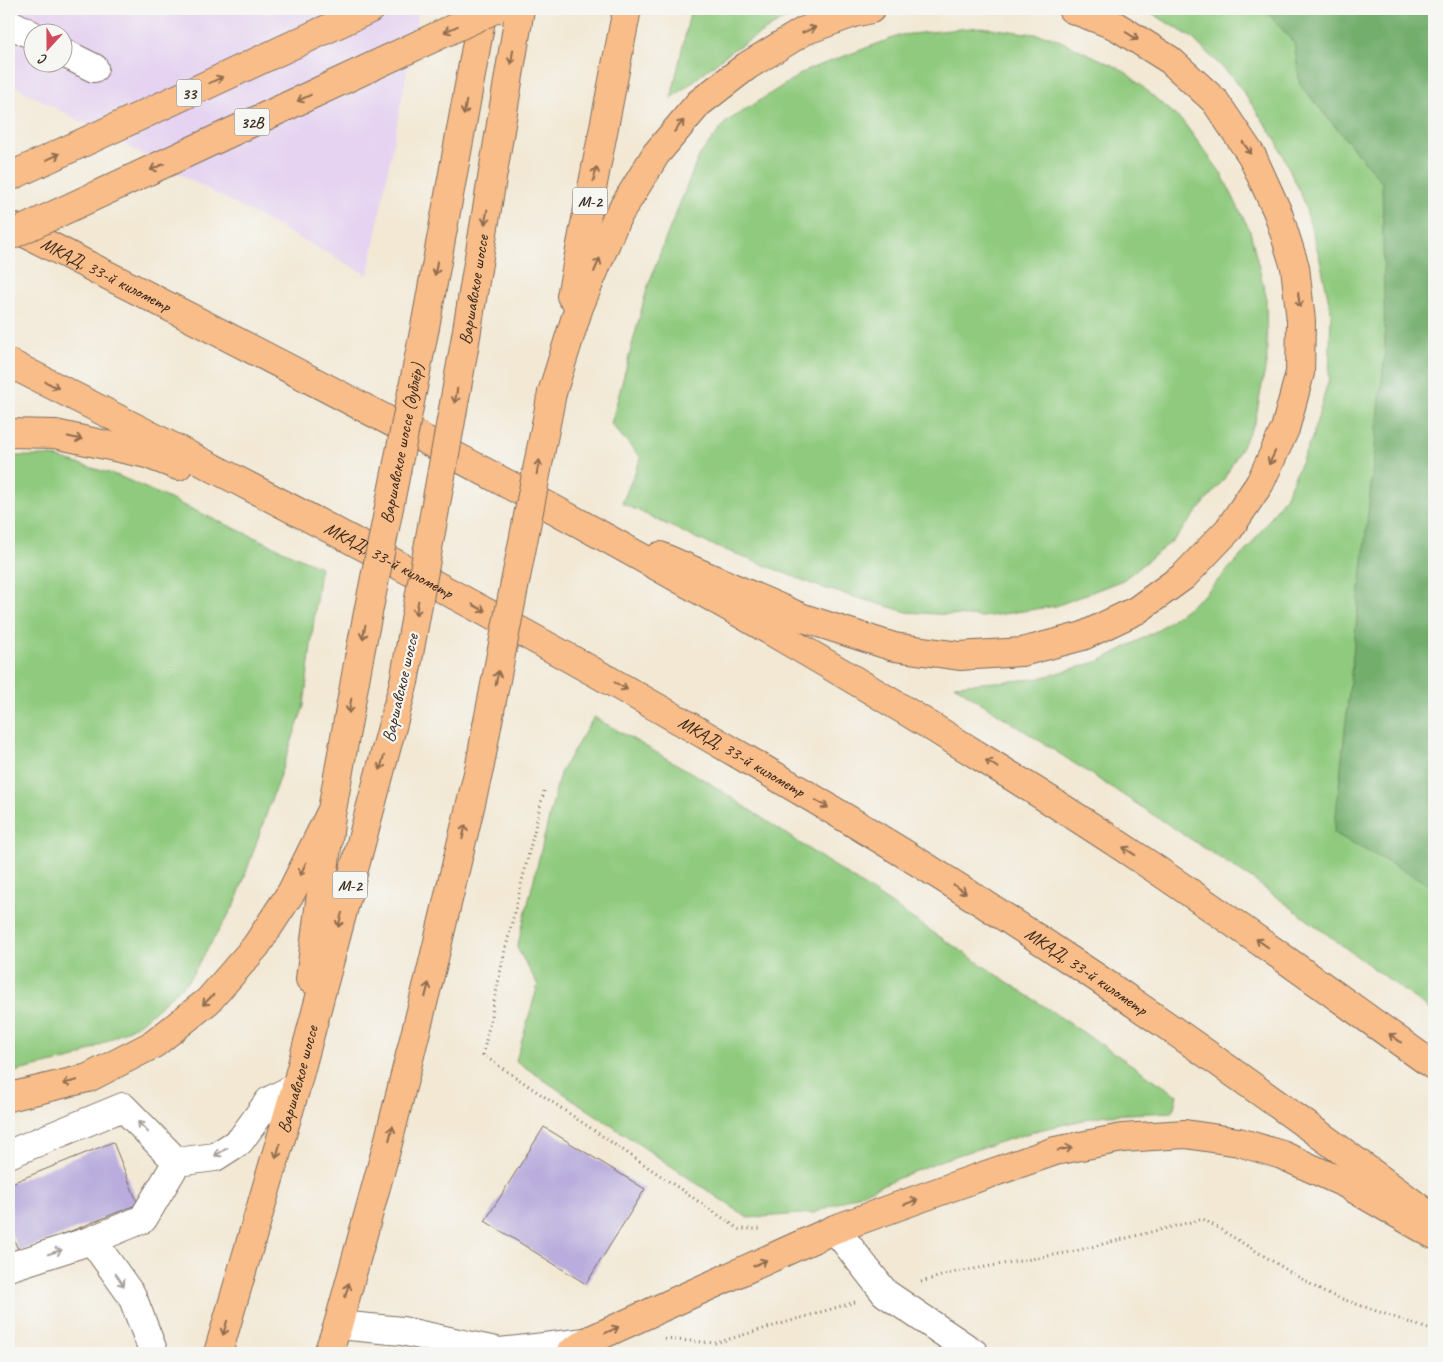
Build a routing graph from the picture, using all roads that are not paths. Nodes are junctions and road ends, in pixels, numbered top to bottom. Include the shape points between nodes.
1 (370, 9) edge
2 (483, 9) edge
3 (495, 9) edge
4 (520, 9) edge
5 (627, 9) edge
6 (870, 9) edge
7 (1072, 9) edge
8 (9, 23) edge
9 (22, 30) edge
10 (72, 57) edge
11 (94, 68) dead end
12 (9, 177) edge
13 (9, 225) edge
14 (9, 236) edge
15 (9, 363) edge
16 (552, 393) junction
17 (9, 433) edge
18 (514, 487) junction
19 (312, 518) junction
20 (332, 810) junction
21 (1434, 1066) edge
22 (296, 1087) junction
23 (9, 1097) edge
24 (9, 1154) edge
25 (177, 1162) junction
26 (1434, 1219) edge
27 (835, 1229) junction
28 (1434, 1235) edge
29 (92, 1240) junction
30 (9, 1267) edge
31 (338, 1326) junction
32 (578, 1348) edge
33 (154, 1353) edge
34 (218, 1353) edge
35 (328, 1353) edge
36 (974, 1353) edge

12 -> 1 main road, 33
2 -> 20 main road, Варшавское шоссе (дублёр), bridge via 426,327 359,658
3 -> 14 main road, 32B, bridge
4 -> 22 main road, Варшавское шоссе / М-2, bridge via 404,682
16 -> 5 main road, М-2
16 -> 6 main road via 579,307 616,219 656,154 699,103 747,66 804,32
7 -> 18 main road via 1116,26 1170,60 1214,101 1252,156 1278,213 1295,267 1301,321 1300,373 1285,429 1260,484 1234,522 1184,576 1137,610 1082,636 1022,652 960,656 894,647 803,618 672,562
8 - 9 lane
10 - 11 lane
13 - 18 main road, МКАД, 33-й километр
15 -> 19 main road, МКАД, 33-й километр
31 -> 16 main road, М-2, bridge via 428,985 480,765
17 -> 19 main road via 55,434 147,454
21 -> 18 main road, МКАД, 33-й километр via 1142,860 986,760 809,653
19 -> 26 main road, МКАД, 33-й километр via 595,671 921,864 1106,984
20 - 22 main road, Варшавское шоссе (дублёр)
20 -> 23 main road via 292,891 256,946 208,1000 154,1044 88,1078
22 -> 25 lane via 269,1101 240,1141 214,1157
22 -> 34 main road, Варшавское шоссе / М-2
25 -> 24 lane via 123,1107
25 - 29 lane via 143,1219
27 -> 28 main road via 1055,1151 1122,1138 1185,1134 1239,1142 1282,1155 1344,1183
32 -> 27 main road
27 - 36 lane via 885,1293
30 -> 29 lane
29 -> 33 lane via 132,1296
31 - 32 lane via 402,1331 500,1352
31 - 35 main road, М-2

